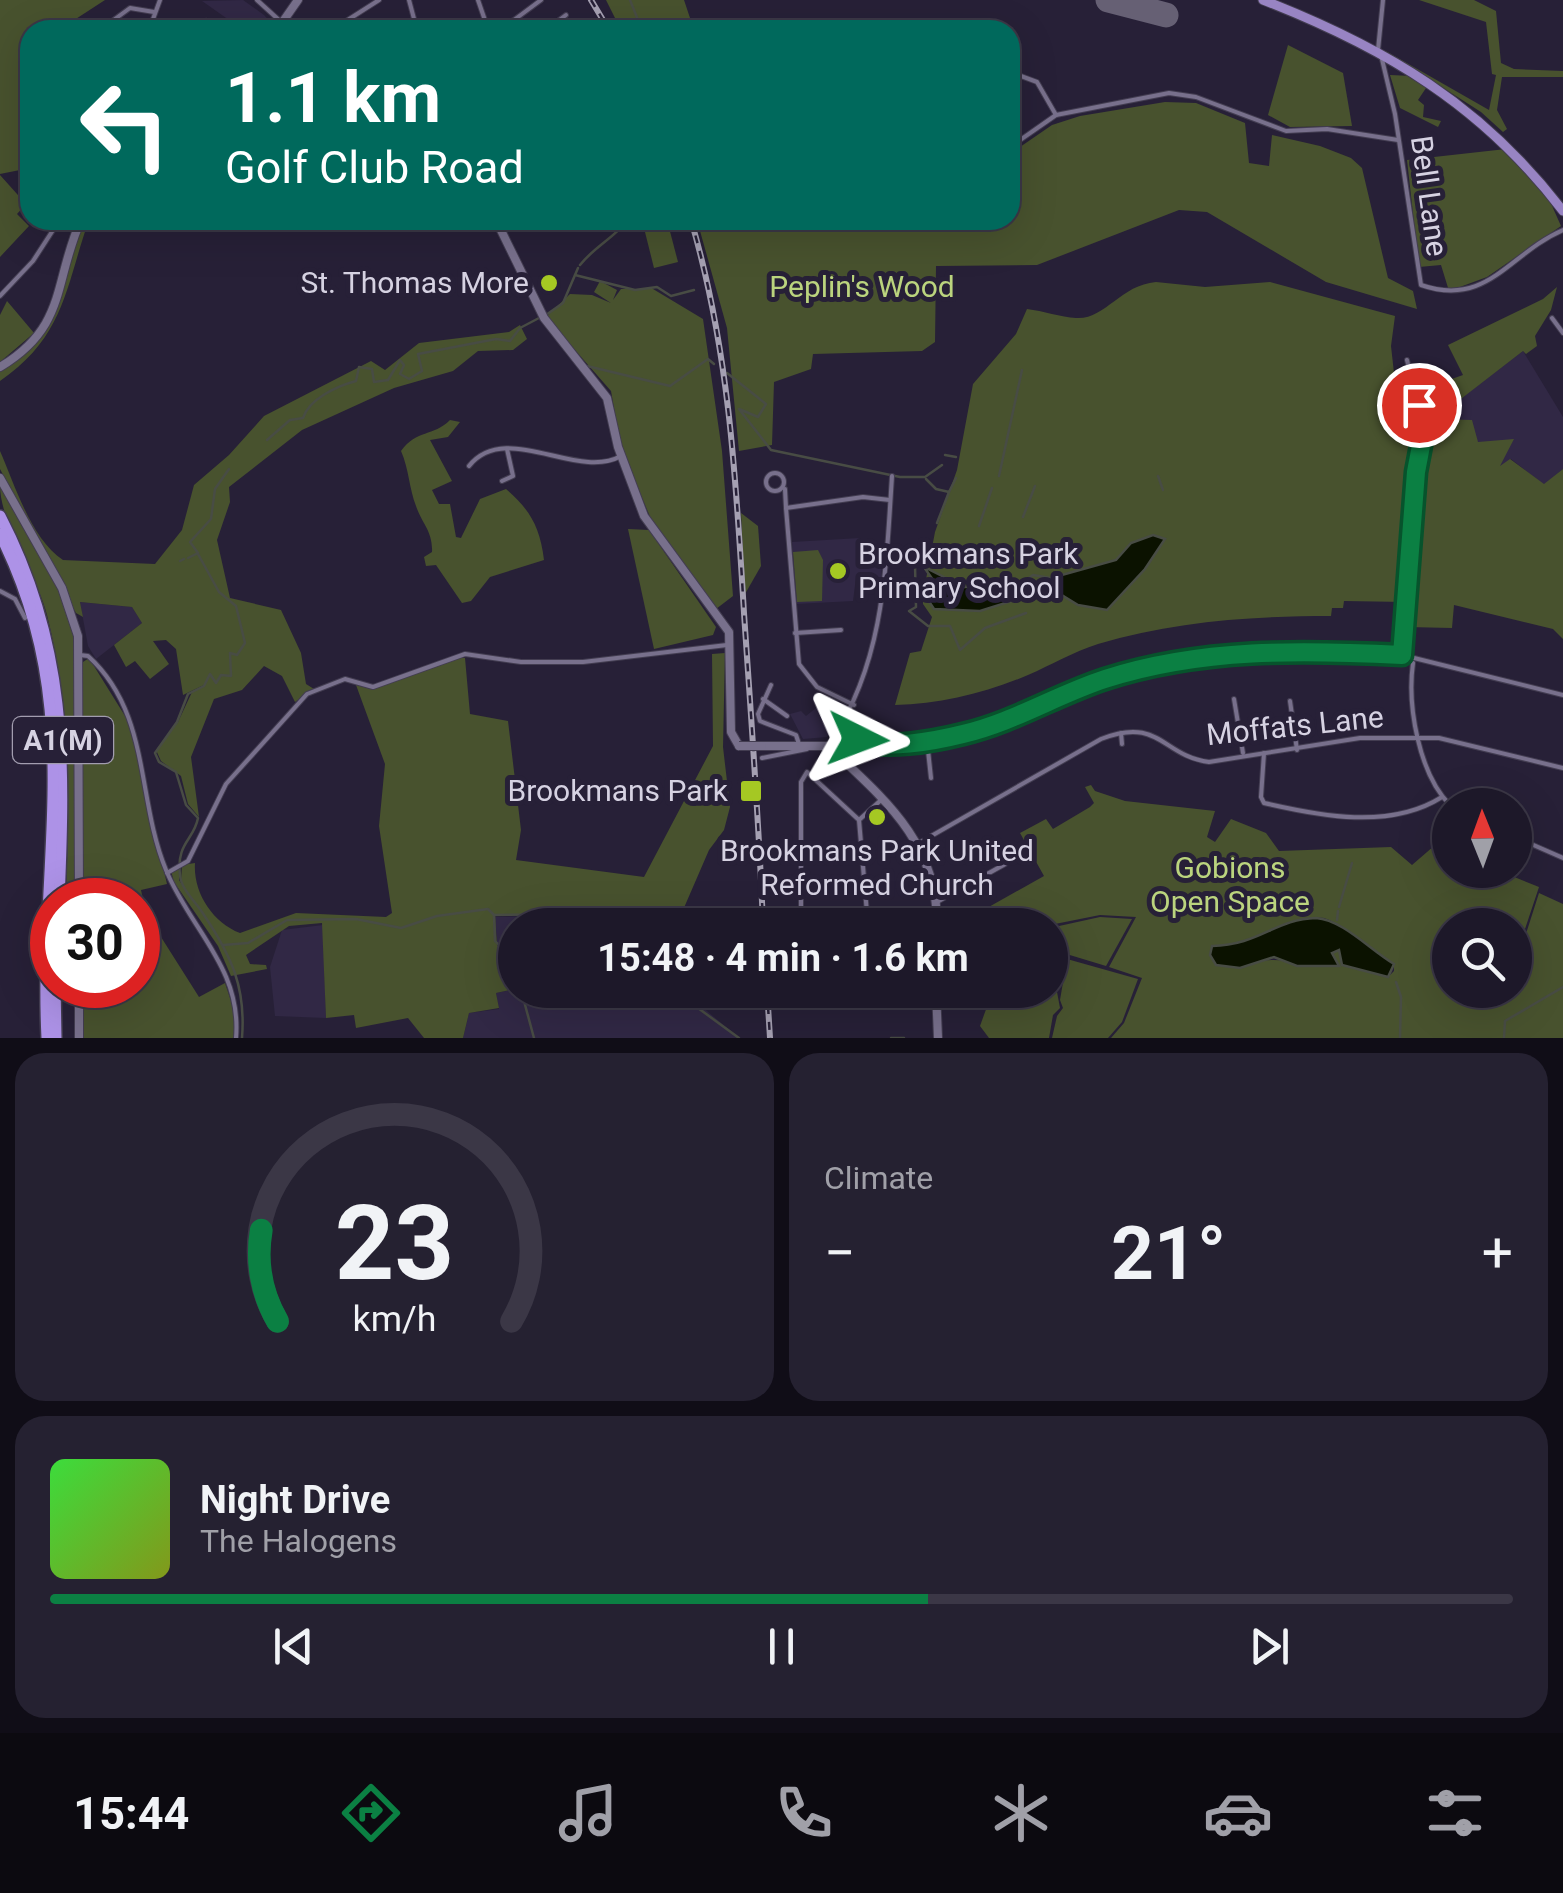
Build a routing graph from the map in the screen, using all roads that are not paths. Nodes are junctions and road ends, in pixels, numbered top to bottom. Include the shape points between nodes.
1 (160, 0) edge
2 (256, 0) edge
3 (379, 0) edge
4 (541, 0) edge
5 (1263, 0) edge
6 (1383, 0) edge
7 (154, 12) junction
8 (566, 15) dead end
9 (114, 20) edge
10 (152, 20) edge
11 (275, 20) edge
12 (348, 20) edge
13 (513, 20) edge
14 (559, 20) edge
15 (1379, 54) junction
16 (1408, 70) junction
17 (1383, 72) junction
18 (1020, 76) edge
19 (1056, 115) junction
20 (1020, 140) edge
21 (1398, 140) junction
22 (1563, 211) edge
23 (53, 230) edge
24 (78, 230) edge
25 (501, 230) edge
26 (1563, 230) edge
27 (0, 296) edge
28 (1552, 318) dead end
29 (1563, 334) edge
30 (1407, 360) dead end
31 (0, 368) edge
32 (507, 448) junction
33 (621, 456) junction
34 (469, 466) dead end
35 (892, 476) dead end
36 (0, 478) edge
37 (502, 481) dead end
38 (785, 489) dead end
39 (890, 500) junction
40 (786, 508) junction
41 (0, 516) edge
42 (0, 534) edge
43 (25, 581) junction
44 (0, 591) edge
45 (25, 618) dead end
46 (840, 630) dead end
47 (794, 633) junction
48 (732, 645) junction
49 (80, 655) junction
50 (1402, 655) junction
51 (1413, 662) junction
52 (771, 685) dead end
53 (1563, 695) edge
54 (764, 699) junction
55 (1234, 699) dead end
56 (1290, 700) dead end
57 (854, 705) junction
58 (787, 716) dead end
59 (846, 720) junction
60 (1121, 733) junction
61 (1420, 738) junction
62 (927, 741) junction
63 (858, 742) junction
64 (1122, 744) dead end
65 (804, 745) junction
66 (830, 745) junction
67 (1297, 751) junction
68 (1264, 752) junction
69 (1243, 754) junction
70 (762, 758) dead end
71 (846, 764) junction
72 (1563, 768) edge
73 (932, 778) dead end
74 (1437, 788) edge
75 (883, 798) junction
76 (1432, 801) edge
77 (859, 820) junction
78 (919, 843) junction
79 (1532, 844) edge
80 (1025, 852) dead end
81 (1563, 858) edge
82 (163, 862) junction
83 (172, 866) junction
84 (167, 873) junction
85 (59, 878) edge
86 (79, 878) edge
87 (937, 902) junction
88 (801, 908) edge
89 (867, 908) edge
90 (937, 908) edge
91 (56, 1008) edge
92 (79, 1008) edge
93 (937, 1008) edge
94 (47, 1038) edge
95 (56, 1038) edge
96 (79, 1038) edge
97 (236, 1038) edge
98 (938, 1038) edge

1 - 7 street
2 - 11 street
3 - 12 street
4 - 13 street
5 - 15 main road
6 - 15 street, Bell Lane
7 - 9 street via 130,8
7 - 10 street
8 - 14 street
15 - 16 main road
15 - 17 street, Bell Lane
16 - 17 street
16 - 22 main road via 1494,132
17 - 21 street, Bell Lane
18 - 19 street via 1037,82
19 - 20 street
19 - 21 street via 1169,93 1286,131 1327,129
21 - 26 street, Bell Lane via 1421,285 1452,294 1490,280
23 - 27 street
24 - 31 street via 51,320
25 - 33 street via 543,317 608,398
28 - 29 street
30 - 50 street via 1424,430
32 - 33 street via 604,461
32 - 34 street
32 - 37 street via 513,476
33 - 48 street via 644,516 724,624
35 - 39 street
36 - 49 street via 62,588
38 - 40 street
39 - 40 street
39 - 57 street via 877,628
40 - 47 street
41 - 43 highway, A1(M)
42 - 43 highway, A1(M)
43 - 85 highway, A1(M) via 52,658 62,722
43 - 94 highway, A1(M) via 55,738
44 - 45 street via 15,599
46 - 47 street
47 - 57 street via 807,678
48 - 65 street, bridge via 732,732 739,746
48 - 83 street via 570,663 462,654 373,687 340,681 307,694 226,784 190,858
49 - 82 street via 100,668 133,724
49 - 86 street
50 - 51 street
50 - 62 street via 1251,653 1179,662 1102,681 992,726
51 - 53 street
51 - 61 street
52 - 54 street
54 - 58 street
54 - 65 street via 760,721
55 - 69 street
56 - 67 street
57 - 59 street
59 - 63 street
59 - 66 street
60 - 64 street
60 - 69 street, Moffats Lane via 1148,732 1199,760
60 - 78 street
61 - 67 street, Moffats Lane via 1360,738
61 - 72 street, Moffats Lane via 1455,739
61 - 74 street
62 - 63 street
62 - 73 street
63 - 66 street
63 - 71 street
65 - 66 street
65 - 70 street
66 - 71 street
67 - 68 street, Moffats Lane
68 - 69 street, Moffats Lane
68 - 76 street via 1264,802 1354,817
71 - 75 street
75 - 77 street
75 - 78 street
77 - 88 street via 807,772 801,782
77 - 89 street
78 - 87 street
79 - 81 street
80 - 87 street
82 - 83 street
82 - 84 street
83 - 84 street
84 - 97 street via 225,969
87 - 90 street
91 - 95 highway
92 - 96 street
93 - 98 street

